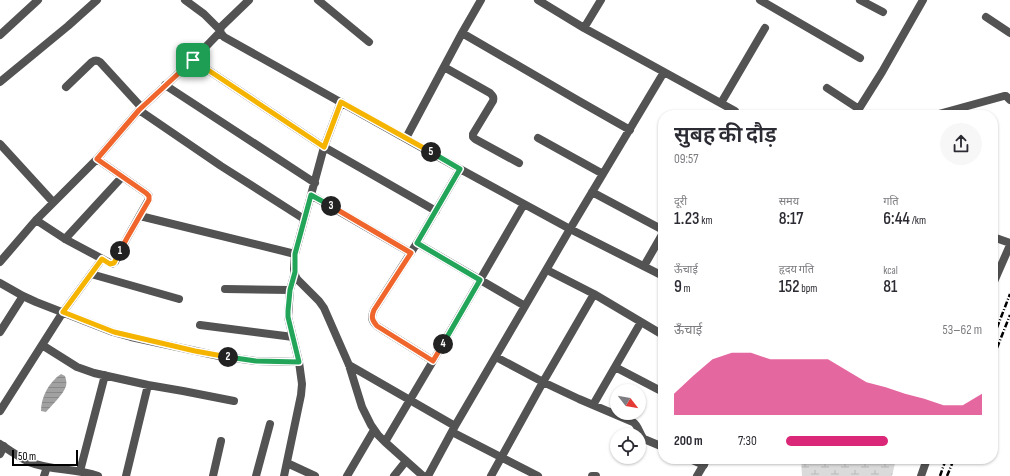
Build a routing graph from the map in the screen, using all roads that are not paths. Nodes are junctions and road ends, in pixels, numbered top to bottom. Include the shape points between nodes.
1 (38, 0) edge
2 (96, 0) edge
3 (185, 0) edge
4 (249, 0) edge
5 (318, 0) edge
6 (481, 0) edge
7 (538, 0) edge
8 (601, 0) edge
9 (760, 0) edge
10 (860, 0) edge
11 (923, 0) edge
12 (773, 3) edge
13 (883, 12) dead end
14 (986, 17) dead end
15 (584, 28) junction
16 (765, 28) dead end
17 (220, 31) junction
18 (462, 33) junction
19 (1010, 33) edge
20 (0, 35) edge
21 (369, 42) dead end
22 (860, 58) dead end
23 (193, 60) junction
24 (444, 66) junction
25 (664, 72) junction
26 (0, 82) edge
27 (166, 85) junction
28 (66, 87) dead end
29 (827, 88) dead end
30 (1010, 100) edge
31 (341, 102) junction
32 (721, 103) junction
33 (140, 109) junction
34 (734, 110) edge
35 (854, 110) edge
36 (858, 110) edge
37 (953, 110) edge
38 (630, 130) junction
39 (406, 138) junction
40 (538, 138) dead end
41 (0, 144) edge
42 (324, 147) junction
43 (97, 159) junction
44 (519, 163) dead end
45 (460, 169) junction
46 (603, 174) junction
47 (122, 177) junction
48 (314, 183) junction
49 (592, 192) junction
50 (311, 195) junction
51 (53, 202) junction
52 (524, 204) junction
53 (436, 210) junction
54 (140, 216) junction
55 (36, 220) junction
56 (304, 220) junction
57 (658, 228) edge
58 (570, 229) junction
59 (65, 239) junction
60 (998, 239) edge
61 (658, 240) edge
62 (417, 243) junction
63 (1010, 244) edge
64 (411, 253) junction
65 (295, 254) junction
66 (102, 259) junction
67 (0, 260) edge
68 (644, 266) junction
69 (547, 270) junction
70 (295, 272) junction
71 (998, 272) edge
72 (658, 273) edge
73 (91, 274) junction
74 (480, 280) junction
75 (0, 283) edge
76 (225, 289) dead end
77 (290, 290) junction
78 (594, 294) junction
79 (23, 296) junction
80 (179, 299) dead end
81 (526, 306) junction
82 (63, 312) junction
83 (641, 322) junction
84 (200, 325) dead end
85 (0, 332) edge
86 (658, 332) edge
87 (293, 337) junction
88 (42, 345) junction
89 (496, 356) junction
90 (433, 361) junction
91 (299, 362) junction
92 (349, 365) junction
93 (615, 367) junction
94 (105, 375) junction
95 (543, 382) junction
96 (148, 385) junction
97 (658, 389) edge
98 (410, 400) junction
99 (234, 402) dead end
100 (593, 405) junction
101 (0, 411) edge
102 (270, 424) dead end
103 (454, 429) junction
104 (374, 430) junction
105 (221, 441) dead end
106 (385, 442) junction
107 (658, 445) edge
108 (1, 448) edge
109 (502, 458) junction
110 (406, 461) junction
111 (287, 463) junction
112 (704, 464) edge
113 (925, 464) edge
114 (47, 467) junction
115 (80, 471) junction
116 (44, 476) edge
117 (98, 476) edge
118 (126, 476) edge
119 (213, 476) edge
120 (256, 476) edge
121 (284, 476) edge
122 (316, 476) edge
123 (347, 476) edge
124 (394, 476) edge
125 (423, 476) edge
126 (428, 476) edge
127 (491, 476) edge
128 (538, 476) edge
129 (592, 476) edge
130 (596, 476) edge
131 (697, 476) edge
132 (921, 476) edge

1 - 20 street
2 - 26 street
3 - 17 street via 204,14
4 - 17 street via 221,27
5 - 21 street
6 - 18 street
7 - 15 street
8 - 15 street
9 - 12 street
10 - 13 street
11 - 36 street
12 - 22 street
14 - 19 street
15 - 25 street
16 - 32 street
17 - 23 street
17 - 31 street via 224,37
18 - 24 street
18 - 38 street
23 - 27 street
23 - 42 street
24 - 39 street
24 - 44 street via 494,98 473,137
25 - 32 street
25 - 38 street
27 - 33 street
27 - 48 street
28 - 33 street via 95,60 100,62
29 - 35 street
30 - 37 street via 1004,96
31 - 39 street
31 - 42 street
32 - 34 street
33 - 43 street
33 - 56 street
38 - 46 street
39 - 45 street
40 - 46 street
41 - 51 street
42 - 48 street
42 - 53 street
43 - 47 street
43 - 51 street
45 - 52 street
45 - 53 street
46 - 49 street
47 - 54 street via 149,196
47 - 59 street
48 - 50 street
49 - 57 street
49 - 58 street
50 - 56 street
50 - 64 street
51 - 55 street
52 - 58 street
52 - 74 street
53 - 62 street
54 - 65 street
54 - 66 street via 115,262 112,264
55 - 59 street
55 - 67 street
56 - 65 street
58 - 68 street
58 - 69 street
59 - 66 street
60 - 63 street
61 - 68 street
62 - 64 street
62 - 74 street
63 - 71 street
64 - 90 street via 374,310 372,320 377,326
65 - 70 street
66 - 73 street
68 - 72 street
69 - 78 street
69 - 81 street
70 - 77 street
70 - 92 street via 297,278 324,308
73 - 80 street
73 - 82 street
74 - 81 street
74 - 90 street
75 - 79 street
76 - 77 street
77 - 87 street via 288,317
78 - 83 street
78 - 95 street
79 - 82 street
79 - 85 street
81 - 89 street
82 - 88 street
82 - 91 street via 114,332 195,351 256,361
83 - 86 street
83 - 93 street
84 - 87 street
87 - 91 street
88 - 94 street via 77,367
88 - 101 street
89 - 95 street
89 - 103 street
90 - 98 street
91 - 111 street via 301,396
92 - 98 street
92 - 104 street via 362,407
93 - 97 street
93 - 100 street
94 - 96 street
94 - 115 street
95 - 100 street
95 - 109 street
96 - 99 street
96 - 118 street
98 - 103 street
98 - 106 street
100 - 107 street via 632,422 644,439
102 - 120 street
103 - 109 street
103 - 126 street
104 - 106 street
104 - 123 street
105 - 119 street
106 - 110 street
108 - 114 street via 29,462
109 - 127 street
109 - 128 street
110 - 124 street
110 - 125 street
111 - 121 street
111 - 122 street
112 - 131 street
113 - 132 street
114 - 115 street
114 - 116 street
115 - 117 street
129 - 130 street

